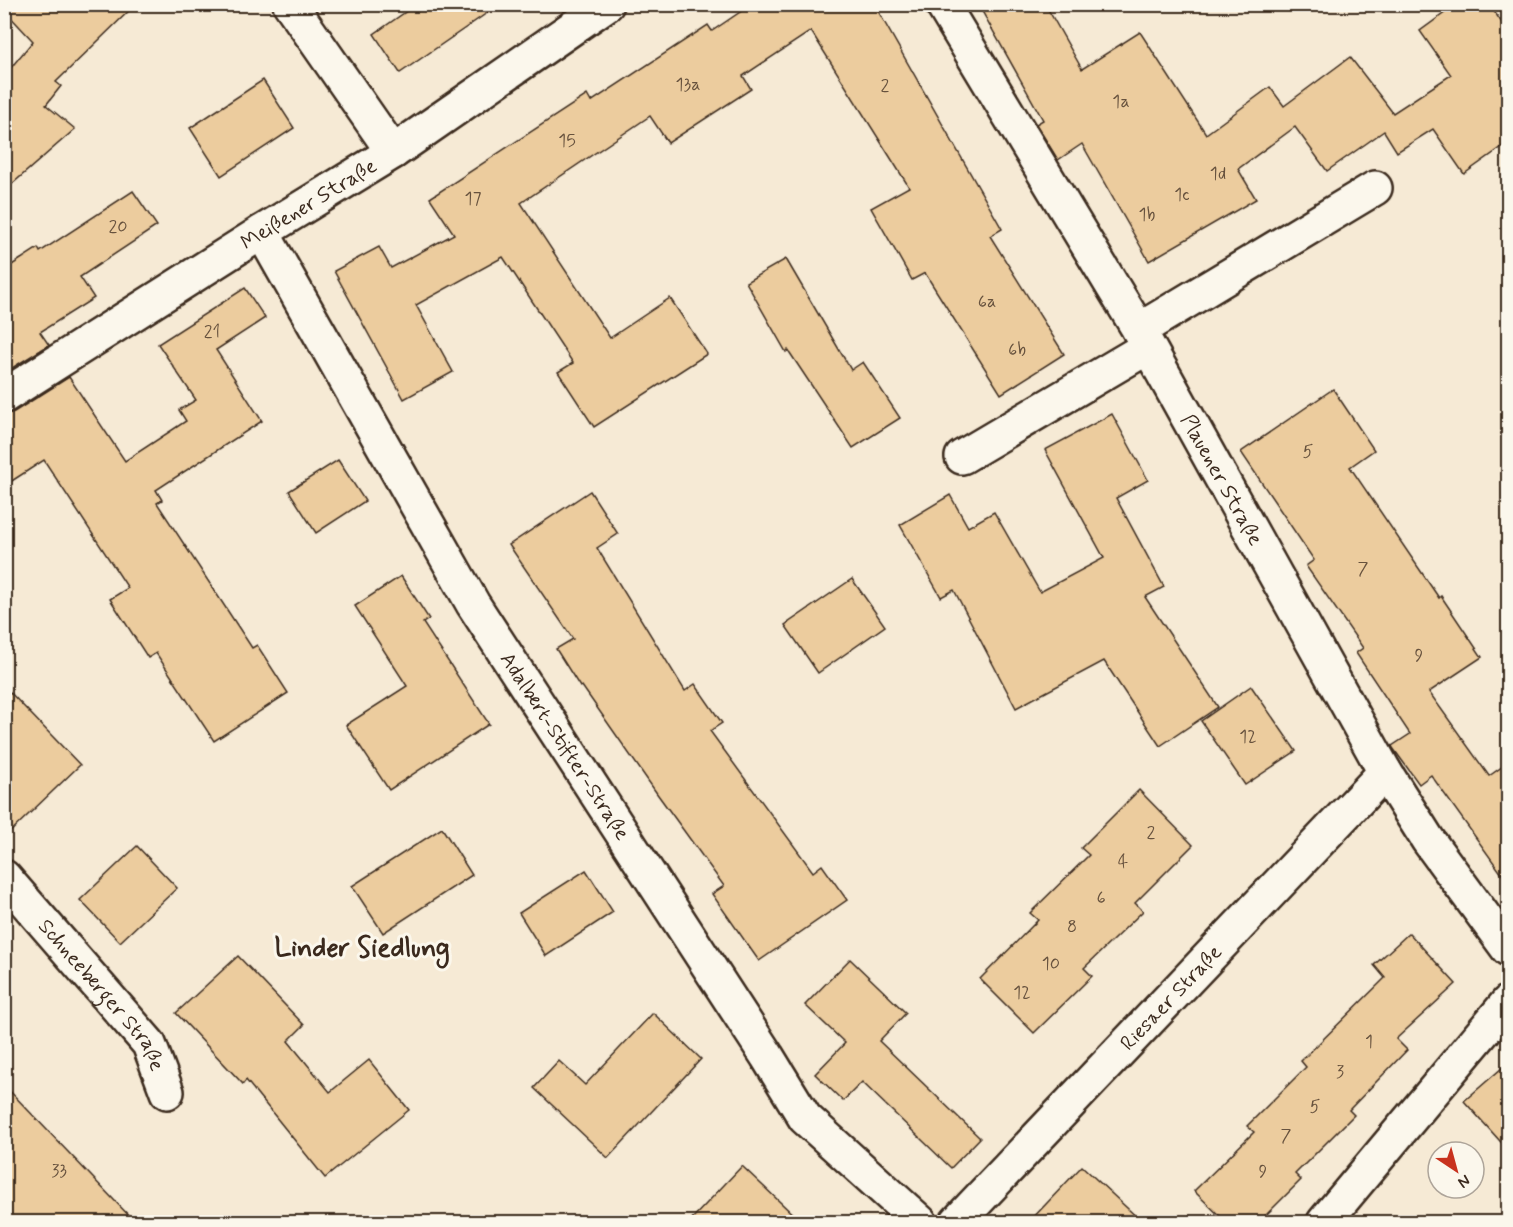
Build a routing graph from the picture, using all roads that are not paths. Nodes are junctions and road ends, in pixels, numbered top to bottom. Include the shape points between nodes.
1 (291, 4) edge
2 (608, 4) edge
3 (942, 4) edge
4 (393, 152) junction
5 (1375, 188) dead end
6 (262, 232) junction
7 (1144, 339) junction
8 (4, 396) edge
9 (962, 457) dead end
10 (1384, 772) junction
11 (4, 877) edge
12 (1509, 949) edge
13 (1509, 1002) edge
14 (167, 1092) dead end
15 (921, 1222) edge
16 (957, 1222) edge
17 (1324, 1222) edge

1 - 4 street
2 - 4 street, Meißener Straße
3 - 7 street, Plauener Straße
4 - 6 street, Meißener Straße
5 - 7 street
6 - 8 street, Meißener Straße
6 - 15 street, Adalbert-Stifter-Straße via 473,604 805,1118
7 - 9 street
7 - 10 street, Plauener Straße
10 - 12 street, Plauener Straße via 1428,840
10 - 16 street, Riesaer Straße
11 - 14 street, Schneeberger Straße via 149,1044
13 - 17 street

